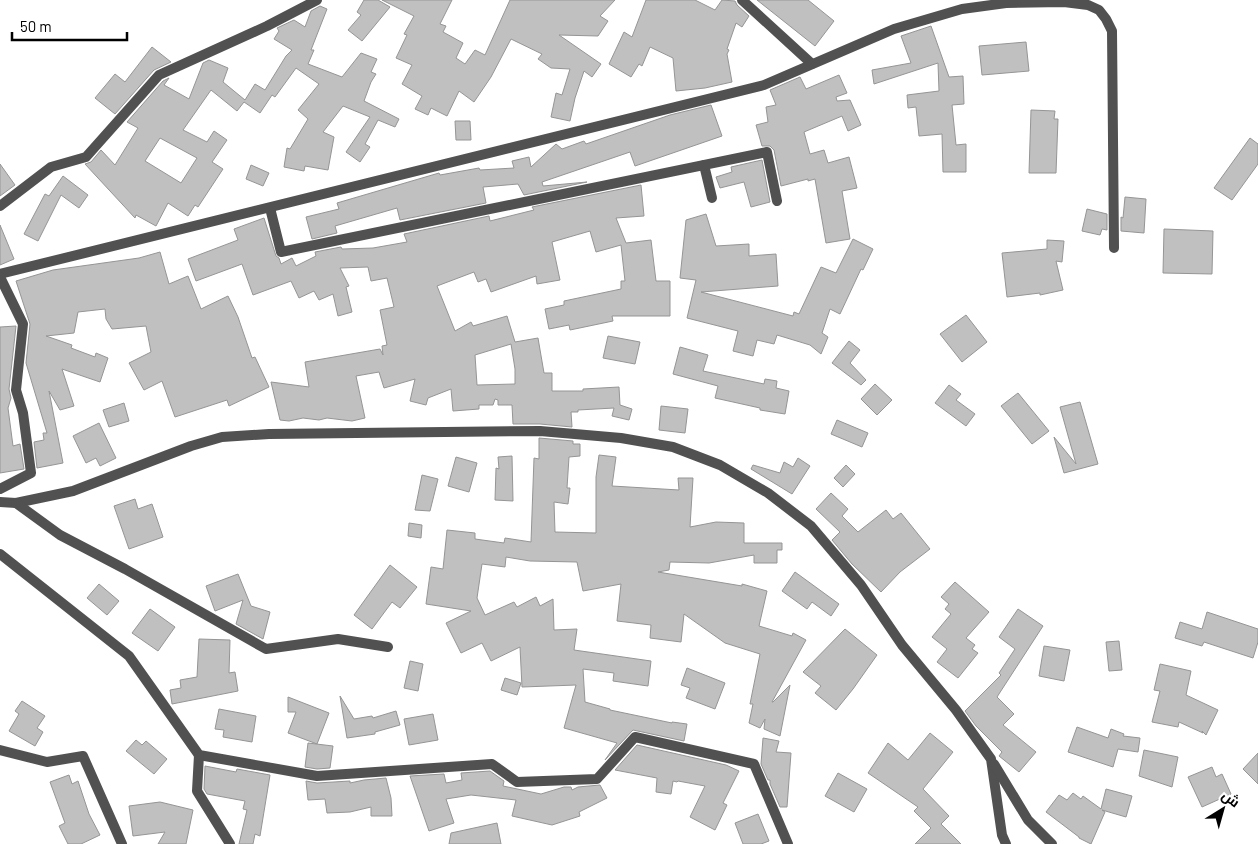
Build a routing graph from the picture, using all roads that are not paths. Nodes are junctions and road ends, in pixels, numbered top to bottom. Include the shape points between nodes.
1 (317, 0) edge
2 (742, 0) edge
3 (812, 64) junction
4 (704, 165) junction
5 (712, 198) dead end
6 (778, 200) dead end
7 (0, 206) edge
8 (270, 208) junction
9 (1114, 248) dead end
10 (0, 276) edge
11 (0, 489) edge
12 (0, 502) edge
13 (16, 503) junction
14 (0, 554) edge
15 (388, 647) dead end
16 (0, 750) edge
17 (199, 755) junction
18 (990, 759) junction
19 (122, 844) edge
20 (230, 844) edge
21 (788, 844) edge
22 (1006, 844) edge
23 (1052, 844) edge

1 - 7 street via 159,75 86,157 51,167
2 - 3 street
3 - 8 street via 764,85
3 - 9 street via 894,29 962,10 1006,3 1064,2 1099,10 1112,31
4 - 5 street
4 - 6 street via 767,152
4 - 8 street via 281,252
8 - 10 street
10 - 11 street via 23,324 16,390 23,413 31,473
12 - 13 street
13 - 15 street via 60,535 266,649 338,639
13 - 18 street via 73,491 222,437 540,431 621,438 673,447 720,466 768,493 811,526 861,585 902,645 956,710
14 - 17 street via 129,656
16 - 19 street via 47,762 83,756
17 - 20 street via 197,791
17 - 21 street via 317,776 492,764 517,782 598,779 635,737 754,764
18 - 22 street
18 - 23 street via 1028,820

